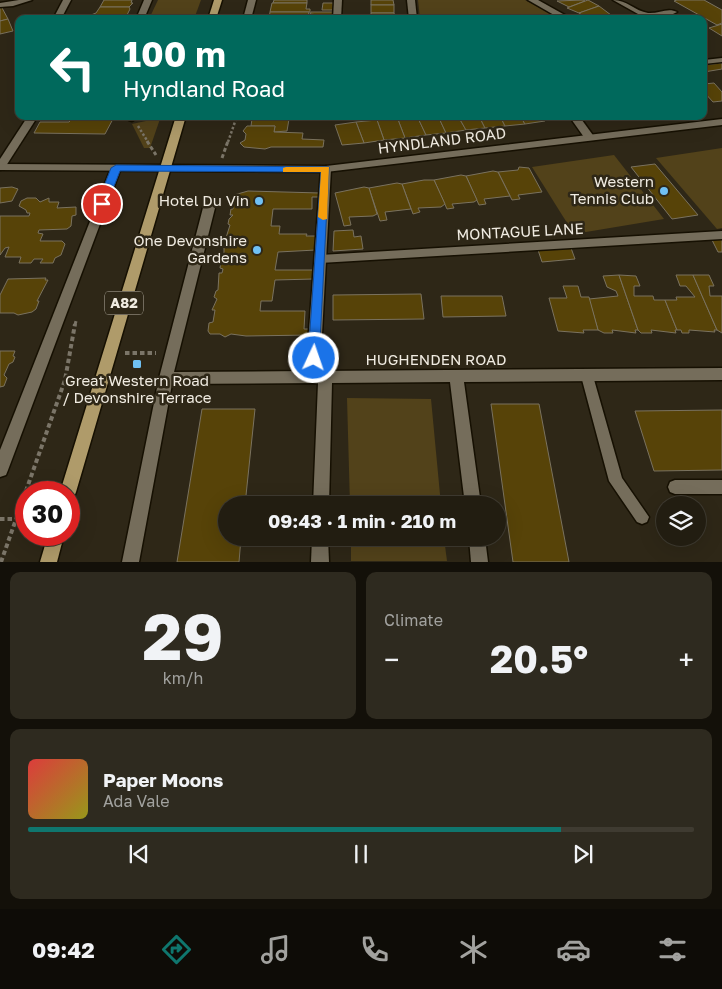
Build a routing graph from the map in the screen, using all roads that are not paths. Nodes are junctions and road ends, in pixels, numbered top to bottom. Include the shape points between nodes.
1 (28, 0) edge
2 (67, 0) edge
3 (148, 0) edge
4 (218, 0) edge
5 (252, 0) edge
6 (338, 0) edge
7 (411, 0) edge
8 (532, 0) edge
9 (617, 0) edge
10 (0, 5) edge
11 (674, 12) dead end
12 (59, 15) edge
13 (142, 15) edge
14 (213, 15) edge
15 (248, 15) edge
16 (337, 15) edge
17 (413, 15) edge
18 (560, 15) edge
19 (646, 15) edge
20 (660, 15) edge
21 (722, 60) edge
22 (707, 62) edge
23 (30, 120) edge
24 (180, 120) edge
25 (577, 120) edge
26 (722, 122) edge
27 (590, 138) junction
28 (0, 167) edge
29 (116, 168) junction
30 (164, 168) junction
31 (326, 169) junction
32 (211, 200) dead end
33 (722, 235) edge
34 (320, 259) junction
35 (722, 374) edge
36 (456, 376) junction
37 (587, 376) junction
38 (319, 377) junction
39 (166, 378) junction
40 (0, 470) edge
41 (71, 481) edge
42 (675, 487) dead end
43 (722, 487) edge
44 (321, 496) edge
45 (472, 496) edge
46 (642, 517) dead end
47 (53, 546) edge
48 (320, 546) edge
49 (478, 546) edge
50 (48, 562) edge
51 (130, 562) edge
52 (320, 562) edge
53 (480, 562) edge

1 - 10 street
2 - 12 street
3 - 13 street
4 - 14 main road
5 - 15 street
6 - 16 lane
7 - 17 street
8 - 18 street
9 - 19 lane
11 - 20 lane
21 - 22 lane
23 - 28 street
24 - 30 main road, A82
25 - 27 street
26 - 27 street, HYNDLAND ROAD
27 - 31 street, HYNDLAND ROAD
28 - 29 street, HYNDLAND ROAD
29 - 30 street, HYNDLAND ROAD
29 - 40 street
30 - 31 street, HYNDLAND ROAD
30 - 41 main road, A82
31 - 34 street
32 - 39 street
33 - 34 lane, MONTAGUE LANE
34 - 38 street
35 - 37 street, HUGHENDEN ROAD
36 - 37 street, HUGHENDEN ROAD
36 - 38 street, HUGHENDEN ROAD
36 - 45 street
37 - 46 lane via 616,481
38 - 39 street, HUGHENDEN ROAD
38 - 44 street
39 - 51 street
42 - 43 lane
47 - 50 main road
48 - 52 street
49 - 53 street

